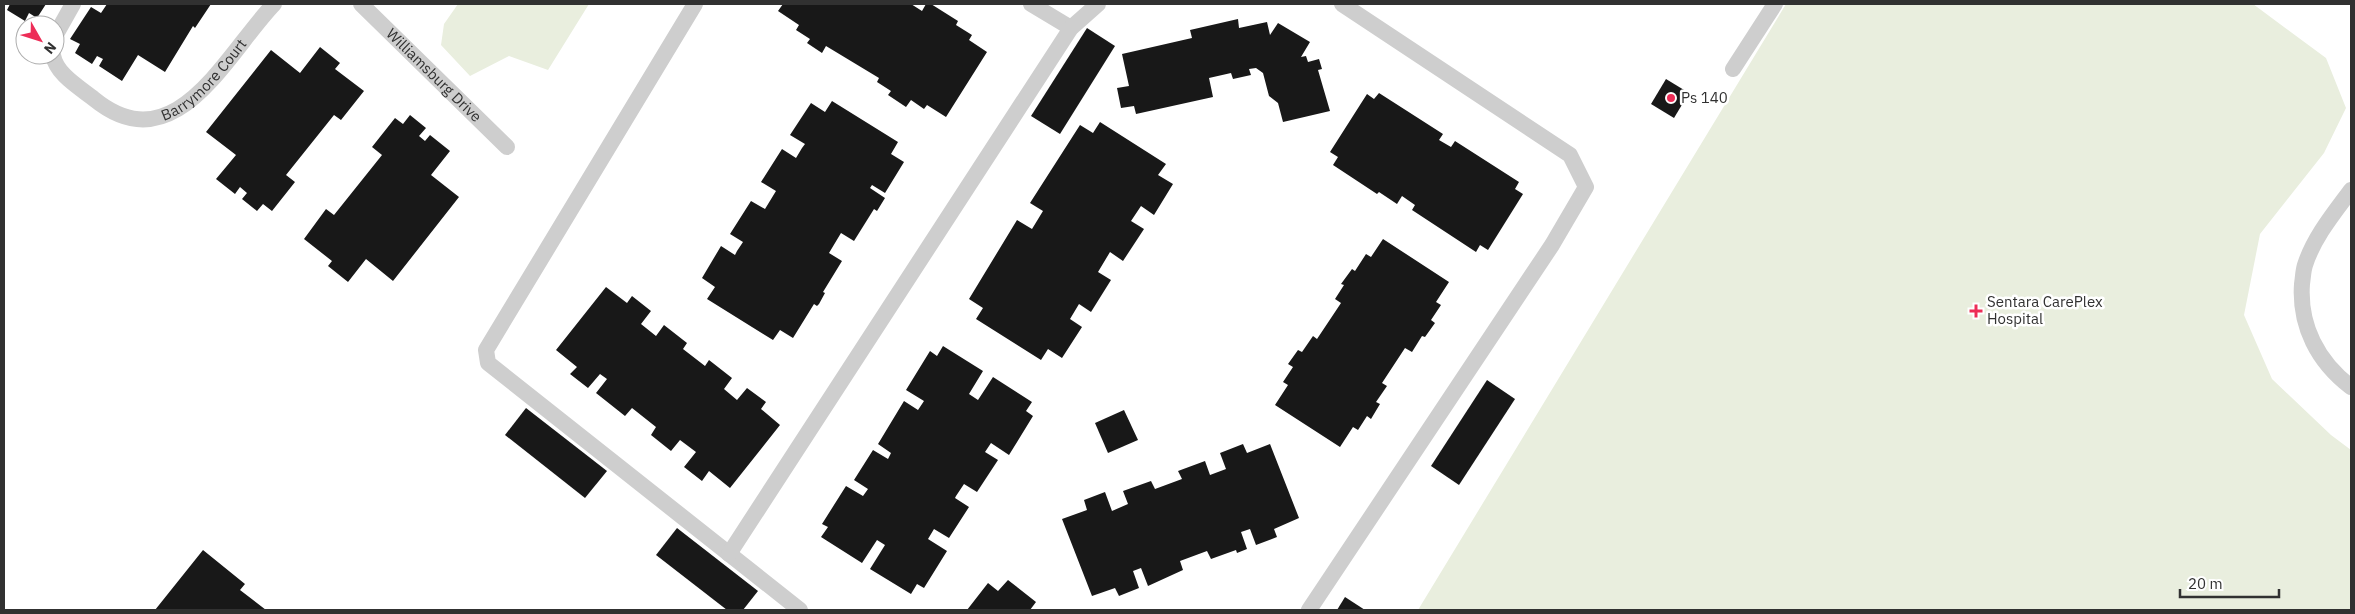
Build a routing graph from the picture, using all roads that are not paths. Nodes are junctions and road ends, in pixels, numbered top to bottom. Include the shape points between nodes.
1 (73, 4) edge
2 (274, 4) edge
3 (361, 4) edge
4 (695, 4) edge
5 (1031, 4) edge
6 (1098, 4) edge
7 (1342, 4) edge
8 (1775, 4) edge
9 (65, 18) edge
10 (1071, 28) junction
11 (56, 65) edge
12 (1733, 69) dead end
13 (507, 147) dead end
14 (2351, 190) edge
15 (2351, 387) edge
16 (729, 554) junction
17 (800, 610) edge
18 (1310, 610) edge

1 - 9 lane
2 - 11 lane, Barrymore Court via 201,91 167,116 152,120 118,114 100,104
3 - 13 lane, Williamsburg Drive
4 - 16 lane via 486,350 488,363
5 - 10 lane
6 - 10 lane
7 - 18 lane via 1570,156 1586,186 1552,245
8 - 12 lane
10 - 16 lane
14 - 15 lane via 2325,225 2304,266 2301,304 2313,345 2335,375
16 - 17 lane

